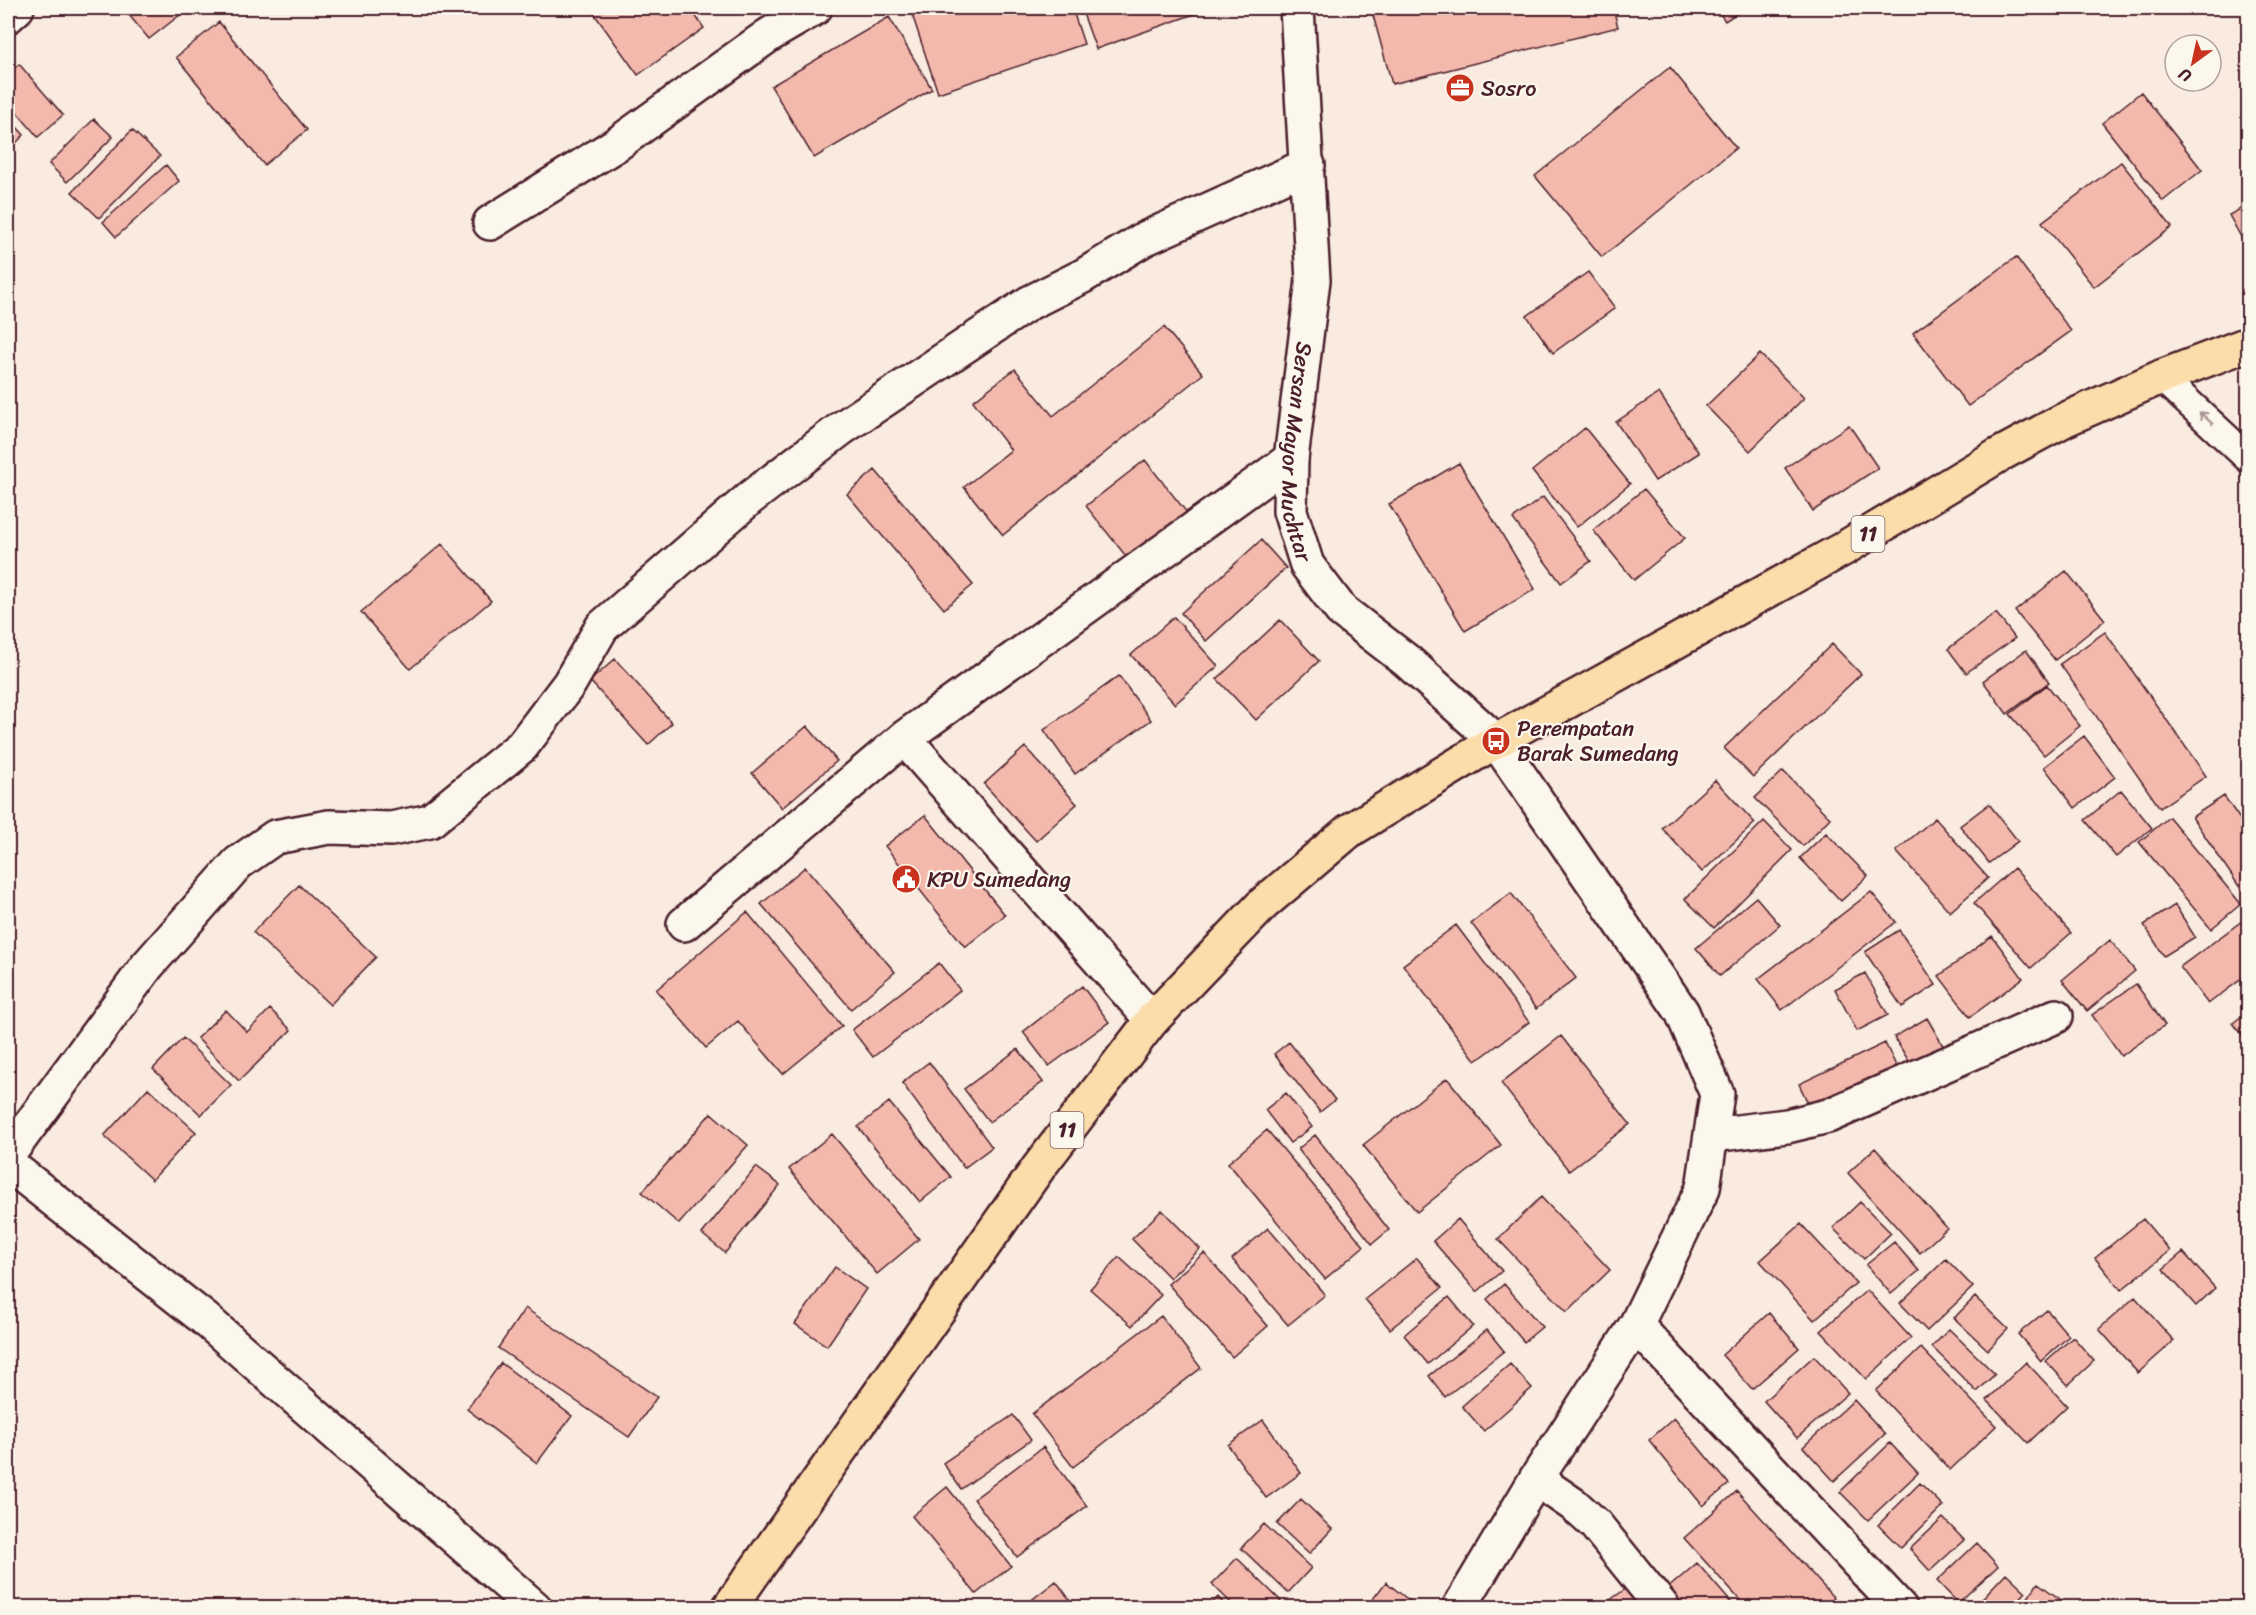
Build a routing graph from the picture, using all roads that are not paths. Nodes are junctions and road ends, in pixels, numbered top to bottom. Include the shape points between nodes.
1 (17, 8) edge
2 (815, 8) edge
3 (1297, 8) edge
4 (8, 16) edge
5 (1308, 165) junction
6 (490, 224) dead end
7 (2248, 344) edge
8 (2161, 377) junction
9 (2247, 453) edge
10 (1291, 459) junction
11 (904, 738) junction
12 (1496, 741) junction
13 (684, 924) dead end
14 (2056, 1016) dead end
15 (1152, 1020) junction
16 (1713, 1135) junction
17 (8, 1155) edge
18 (8, 1164) edge
19 (1636, 1325) junction
20 (1536, 1479) junction
21 (535, 1608) edge
22 (729, 1608) edge
23 (1459, 1608) edge
24 (1663, 1608) edge
25 (1899, 1608) edge

1 - 4 street
2 - 6 street via 769,34 617,144
3 - 5 street, Sersan Mayor Muchtar
5 - 10 street, Sersan Mayor Muchtar via 1313,280
5 - 17 street via 1144,239 1029,303 842,428 750,498 602,627 569,684 522,746 430,821 391,829 329,827 275,837 238,863 147,966
7 - 8 highway, 11
9 -> 8 lane
8 - 12 highway, 11 via 1999,454 1843,549
10 - 11 street
10 - 12 street, Sersan Mayor Muchtar via 1290,511 1307,566 1341,610 1407,661
11 - 13 street
11 - 15 street
12 - 15 highway, 11 via 1349,831 1263,904
12 - 16 street, Sersan Mayor Muchtar via 1682,1012 1717,1094
14 - 16 street via 1828,1116 1787,1126
15 - 22 highway, 11 via 1039,1167
16 - 19 street, Sersan Mayor Muchtar via 1703,1188
18 - 21 street via 205,1319
19 - 20 street, Sersan Mayor Muchtar
19 - 25 street
20 - 23 street, Sersan Mayor Muchtar
20 - 24 street via 1594,1524

